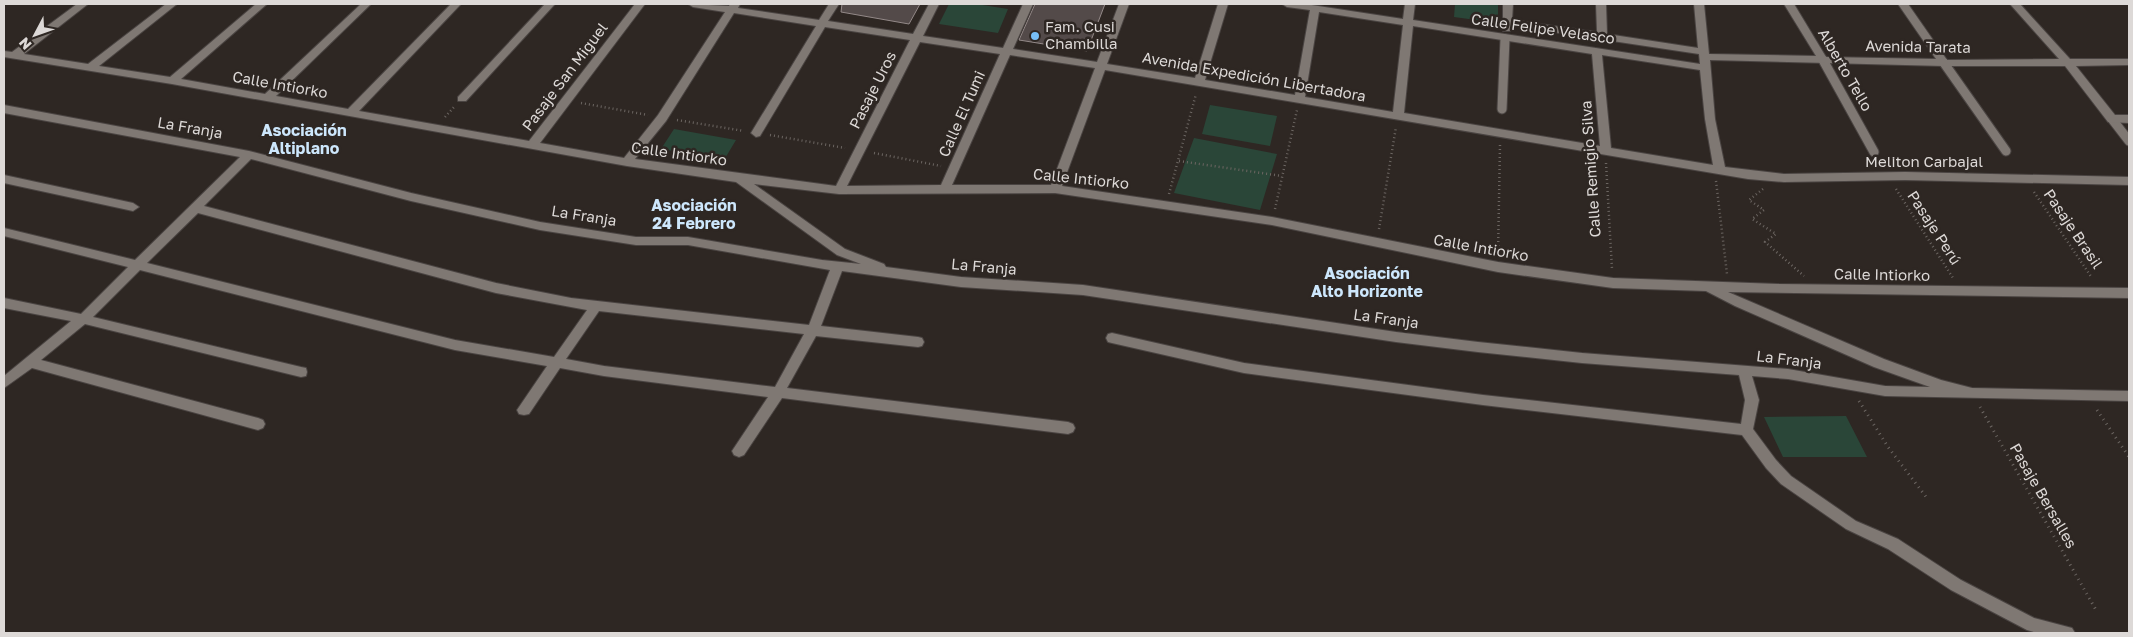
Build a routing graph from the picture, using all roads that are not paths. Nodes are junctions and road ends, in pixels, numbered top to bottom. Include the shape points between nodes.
1 (83, 4) edge
2 (172, 4) edge
3 (262, 4) edge
4 (366, 4) edge
5 (456, 4) edge
6 (550, 4) edge
7 (640, 4) edge
8 (693, 4) edge
9 (834, 4) edge
10 (934, 4) edge
11 (1028, 4) edge
12 (1124, 4) edge
13 (1223, 4) edge
14 (1287, 4) edge
15 (1410, 4) edge
16 (1508, 4) edge
17 (1601, 4) edge
18 (1698, 4) edge
19 (1789, 4) edge
20 (1902, 4) edge
21 (2015, 4) edge
22 (733, 7) edge
23 (1315, 8) junction
24 (1508, 22) junction
25 (821, 23) junction
26 (1407, 23) junction
27 (1602, 36) junction
28 (916, 38) junction
29 (1505, 39) junction
30 (1007, 52) junction
31 (1597, 52) junction
32 (1705, 54) junction
33 (9, 55) edge
34 (1823, 60) junction
35 (2129, 62) edge
36 (1944, 63) junction
37 (2068, 63) junction
38 (1102, 66) junction
39 (91, 67) junction
40 (1706, 68) junction
41 (172, 81) junction
42 (1199, 82) junction
43 (266, 99) junction
44 (462, 99) road end
45 (1299, 100) junction
46 (1502, 109) dead end
47 (4, 110) edge
48 (351, 112) junction
49 (1398, 116) junction
50 (2112, 119) junction
51 (2129, 119) edge
52 (756, 133) dead end
53 (2129, 141) edge
54 (532, 145) junction
55 (2006, 151) dead end
56 (1606, 152) junction
57 (1874, 152) dead end
58 (249, 155) junction
59 (627, 162) junction
60 (1717, 171) junction
61 (4, 178) edge
62 (739, 178) junction
63 (2129, 181) edge
64 (1055, 188) junction
65 (945, 189) junction
66 (839, 190) junction
67 (133, 207) dead end
68 (196, 208) junction
69 (4, 232) edge
70 (138, 264) junction
71 (837, 268) junction
72 (892, 272) junction
73 (1707, 287) junction
74 (2129, 293) edge
75 (4, 303) edge
76 (596, 306) junction
77 (83, 319) junction
78 (813, 330) junction
79 (1112, 338) dead end
80 (918, 342) dead end
81 (28, 362) junction
82 (558, 363) junction
83 (1744, 371) junction
84 (301, 372) dead end
85 (4, 383) edge
86 (778, 393) junction
87 (1972, 393) junction
88 (2129, 396) edge
89 (524, 410) dead end
90 (258, 424) dead end
91 (1068, 428) dead end
92 (1746, 430) junction
93 (739, 451) dead end
94 (2067, 633) edge

1 - 33 street
2 - 39 street
3 - 41 street
4 - 43 street
5 - 48 street
6 - 44 street
7 - 54 street, Pasaje San Miguel
8 - 22 street, Avenida Expedición Libertadora
9 - 25 street
10 - 28 street, Pasaje Uros
11 - 30 street, Calle El Tumi
12 - 38 street
13 - 42 street
14 - 23 street, Calle Felipe Velasco
15 - 26 street
16 - 24 street
17 - 27 street
18 - 32 street
19 - 34 street, Alberto Tello
20 - 36 street
21 - 37 street
22 - 25 street, Avenida Expedición Libertadora
22 - 59 street via 662,118
23 - 26 street, Calle Felipe Velasco
23 - 45 street
24 - 27 street, Calle Felipe Velasco
24 - 29 street
25 - 28 street, Avenida Expedición Libertadora
25 - 52 street
26 - 29 street, Calle Felipe Velasco
26 - 49 street
27 - 32 street, Calle Felipe Velasco
28 - 30 street, Avenida Expedición Libertadora
28 - 66 street, Pasaje Uros
29 - 31 street, Calle Felipe Velasco
29 - 46 lane
30 - 38 street, Avenida Expedición Libertadora
30 - 65 street, Calle El Tumi
31 - 40 street, Calle Felipe Velasco
31 - 56 street, Calle Remigio Silva
32 - 34 street, Avenida Tarata
32 - 40 street
33 - 39 street, Calle Intiorko
34 - 36 street, Avenida Tarata
34 - 57 lane, Alberto Tello
35 - 37 street, Avenida Tarata
36 - 37 street, Avenida Tarata
36 - 55 lane
37 - 50 street
38 - 42 street, Avenida Expedición Libertadora
38 - 64 street
39 - 41 street, Calle Intiorko
40 - 60 street
41 - 43 street, Calle Intiorko
42 - 45 street, Avenida Expedición Libertadora
43 - 48 street, Calle Intiorko
45 - 49 street, Avenida Expedición Libertadora
47 - 58 street, La Franja
48 - 54 street, Calle Intiorko
49 - 56 street, Avenida Expedición Libertadora
50 - 51 street
50 - 53 lane
54 - 59 street, Calle Intiorko
56 - 60 street, Avenida Expedición Libertadora
58 - 68 street
58 - 71 street, La Franja via 540,226 636,240 688,242
59 - 62 street, Calle Intiorko
60 - 63 street, Meliton Carbajal via 1768,177
61 - 67 street
62 - 66 street, Calle Intiorko
62 - 72 street via 842,252
64 - 65 street, Calle Intiorko
64 - 73 street, Calle Intiorko via 1272,221 1498,267 1613,283
65 - 66 street, Calle Intiorko
68 - 70 street
68 - 76 street via 496,288
69 - 70 street
70 - 77 street
70 - 82 street via 455,344
71 - 72 street, La Franja
71 - 78 street
72 - 83 street, La Franja via 961,282 1083,290 1478,347
73 - 74 street, Calle Intiorko
73 - 87 street, La Franja via 1879,363
75 - 77 street
76 - 78 street
76 - 82 street
77 - 81 street
77 - 84 street
78 - 80 street
78 - 86 street
79 - 92 street via 1244,368
81 - 85 street
81 - 90 street
82 - 86 street
82 - 89 street
83 - 87 street, La Franja via 1788,374 1885,391
83 - 92 street via 1752,400
86 - 91 street
86 - 93 street
87 - 88 street, La Franja
92 - 94 street via 1786,480 1851,525 1893,544 1956,585 2032,624

